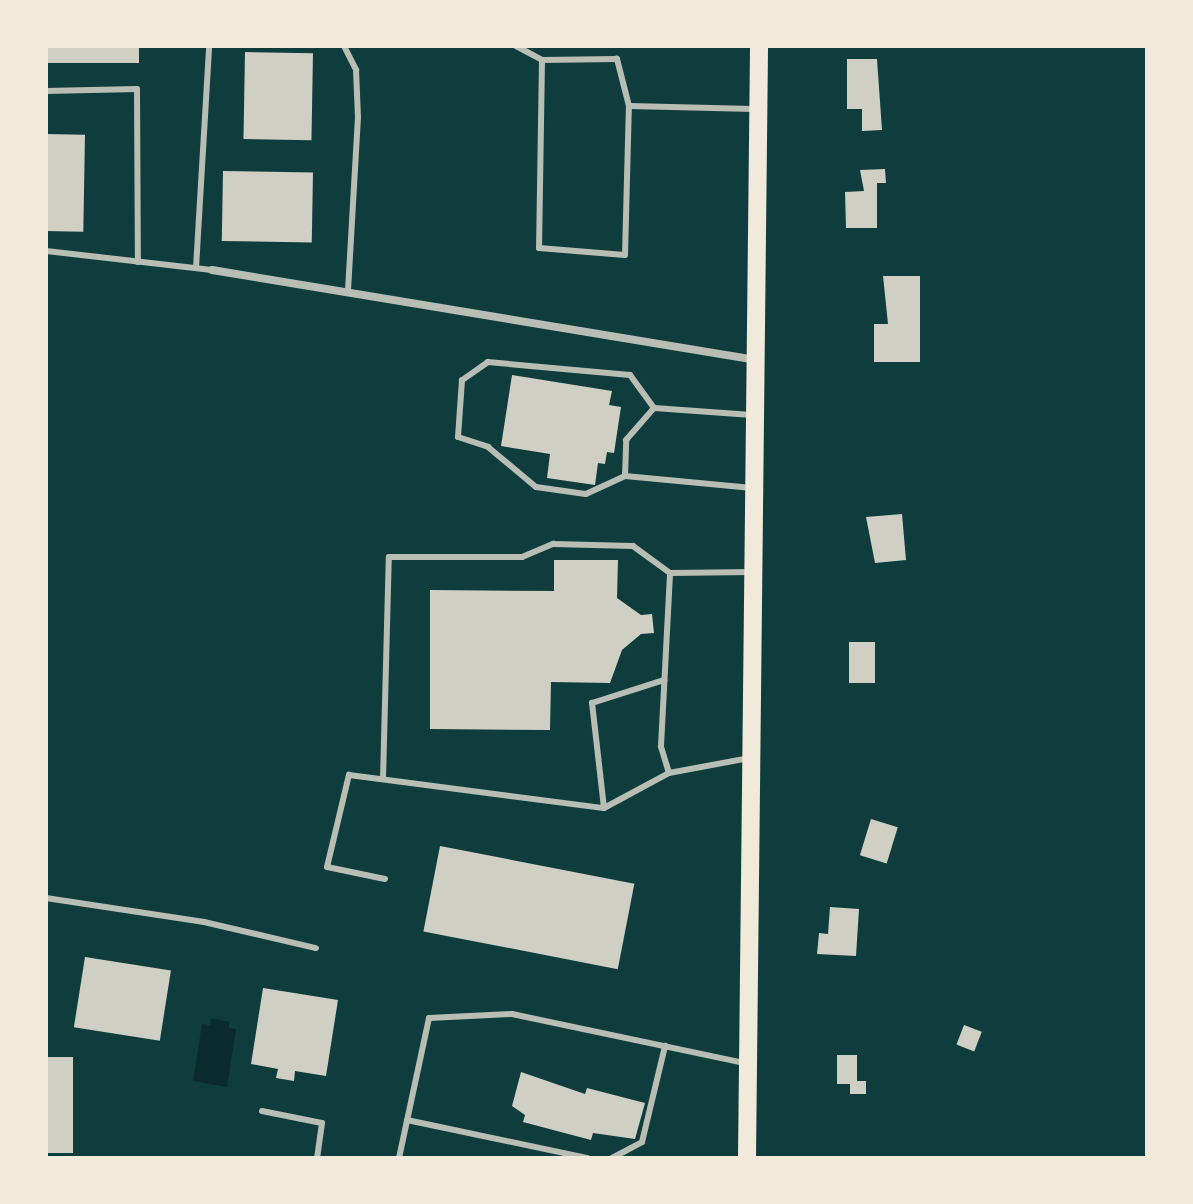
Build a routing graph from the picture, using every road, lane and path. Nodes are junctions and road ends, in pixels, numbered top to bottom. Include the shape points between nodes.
1 (209, 46) edge
2 (344, 46) edge
3 (516, 46) edge
4 (759, 46) edge
5 (542, 60) junction
6 (46, 91) edge
7 (629, 106) junction
8 (757, 109) junction
9 (46, 251) edge
10 (138, 262) junction
11 (196, 268) junction
12 (212, 270) joint
13 (348, 293) junction
14 (757, 360) junction
15 (654, 408) junction
16 (756, 415) junction
17 (625, 476) junction
18 (756, 488) junction
19 (754, 572) junction
20 (670, 573) junction
21 (664, 680) junction
22 (752, 757) junction
23 (669, 773) junction
24 (383, 779) junction
25 (604, 808) junction
26 (385, 879) dead end
27 (46, 898) edge
28 (316, 948) dead end
29 (665, 1046) junction
30 (749, 1064) junction
31 (262, 1111) dead end
32 (407, 1120) junction
33 (317, 1158) edge
34 (399, 1158) edge
35 (588, 1158) edge
36 (612, 1158) edge
37 (747, 1158) edge

1 - 11 lane
2 - 13 lane via 356,70 358,117
3 - 5 lane
4 - 8 main road
5 - 7 lane via 617,59
5 - 7 lane via 539,248 625,255
6 - 10 lane via 137,89
7 - 8 lane
8 - 14 main road
9 - 10 lane
10 - 11 lane
11 - 12 lane
12 - 13 street
13 - 14 street
14 - 16 main road
15 - 16 lane
15 - 17 lane via 626,440
15 - 17 lane via 630,375 488,362 462,380 458,437 488,447 536,487 586,494
16 - 18 main road
17 - 18 lane
18 - 19 main road
19 - 20 lane
19 - 22 main road
20 - 21 lane
20 - 24 lane via 633,546 553,544 522,557 389,557
21 - 23 lane via 661,746
21 - 25 lane via 592,703
22 - 23 lane
22 - 30 main road
23 - 25 lane
24 - 25 lane
24 - 26 lane via 349,775 327,867
27 - 28 lane via 204,922
29 - 30 lane
29 - 32 lane via 512,1014 429,1018
29 - 36 lane via 642,1142
30 - 37 main road
31 - 33 lane via 322,1123
32 - 34 lane
32 - 35 lane

